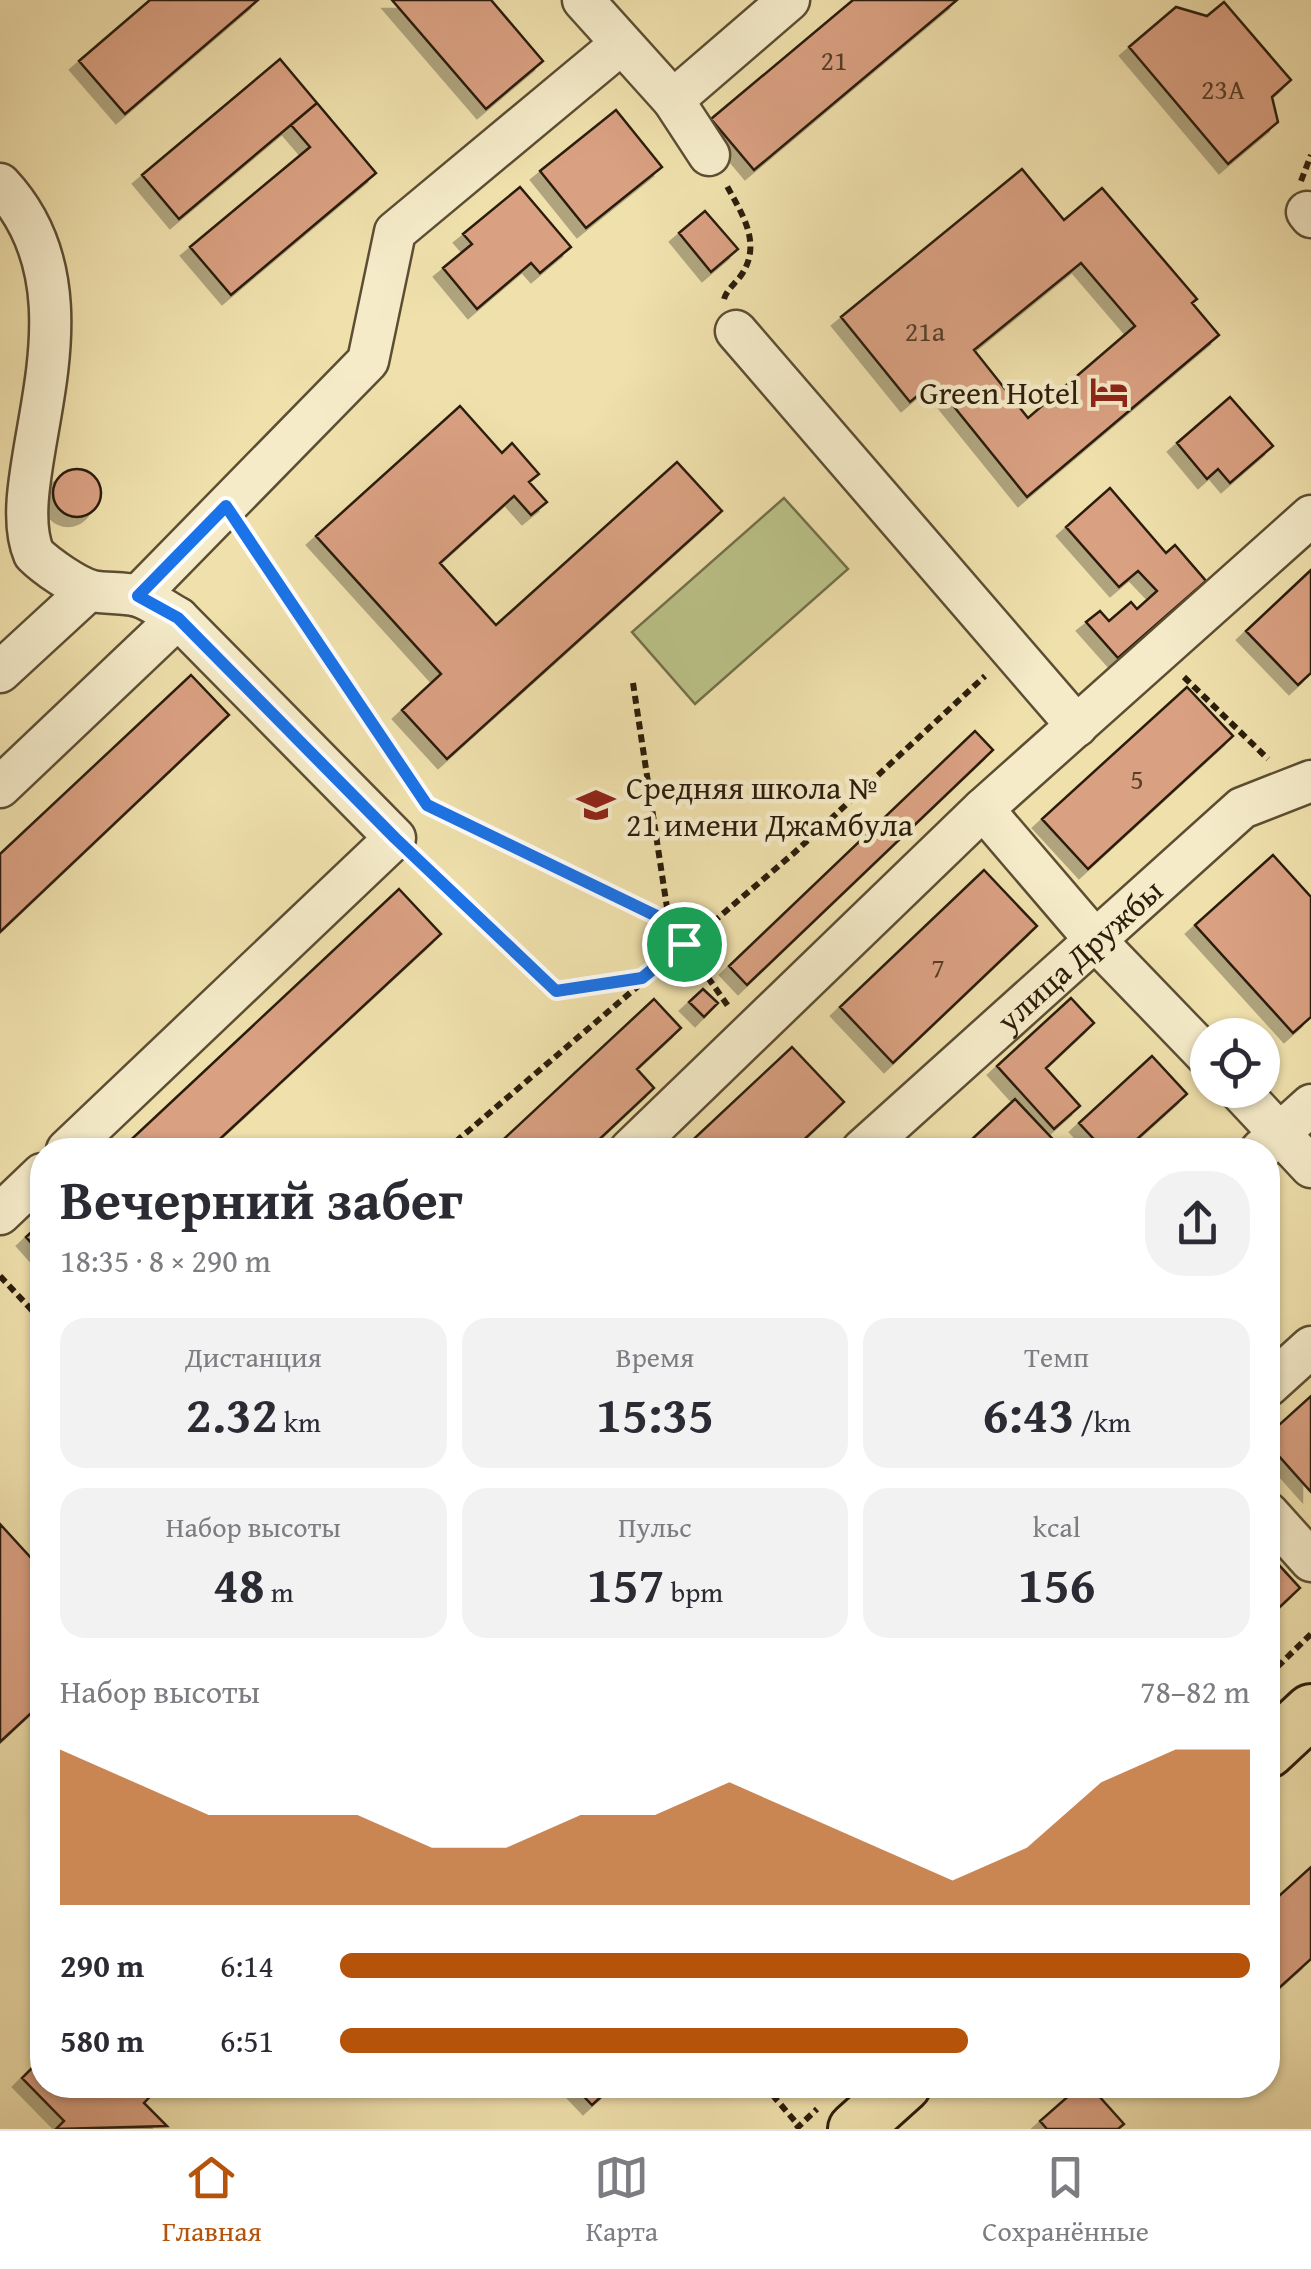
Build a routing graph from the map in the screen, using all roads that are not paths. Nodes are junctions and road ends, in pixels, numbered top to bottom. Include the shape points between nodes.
1 (582, 0) edge
2 (789, 0) edge
3 (620, 44) junction
4 (672, 100) junction
5 (709, 155) road end
6 (0, 184) edge
7 (736, 332) road end
8 (1311, 516) edge
9 (88, 590) junction
10 (138, 596) junction
11 (178, 618) junction
12 (0, 672) edge
13 (1077, 726) junction
14 (1303, 784) edge
15 (0, 787) edge
16 (983, 809) junction
17 (1096, 941) junction
18 (1190, 1038) edge
19 (1311, 1104) edge
20 (1250, 1108) edge
21 (80, 1138) edge
22 (642, 1138) edge
23 (875, 1138) edge
24 (1269, 1138) edge
25 (1274, 1138) edge
26 (1280, 1147) edge
27 (1311, 1167) edge
28 (30, 1185) edge
29 (0, 1214) edge
30 (1311, 1348) edge
31 (1280, 1375) edge
32 (1280, 1526) edge
33 (1311, 1561) edge
34 (1311, 1711) edge
35 (1280, 1740) edge

1 - 3 street
2 - 4 street
3 - 4 street
3 - 10 street via 394,232 368,361
4 - 5 street
6 - 9 street via 38,243 45,296 11,487 15,523 34,554
7 - 13 street
8 - 13 street
9 - 10 street
9 - 12 street
10 - 11 street
11 - 15 street
11 - 21 street via 395,838
13 - 16 street
14 - 17 street, улица Дружбы via 1242,808
16 - 17 street
16 - 22 street
17 - 18 street
17 - 23 street, улица Дружбы
19 - 25 street
20 - 24 street
26 - 27 street
28 - 29 street
30 - 31 street
32 - 33 street
34 - 35 main road

